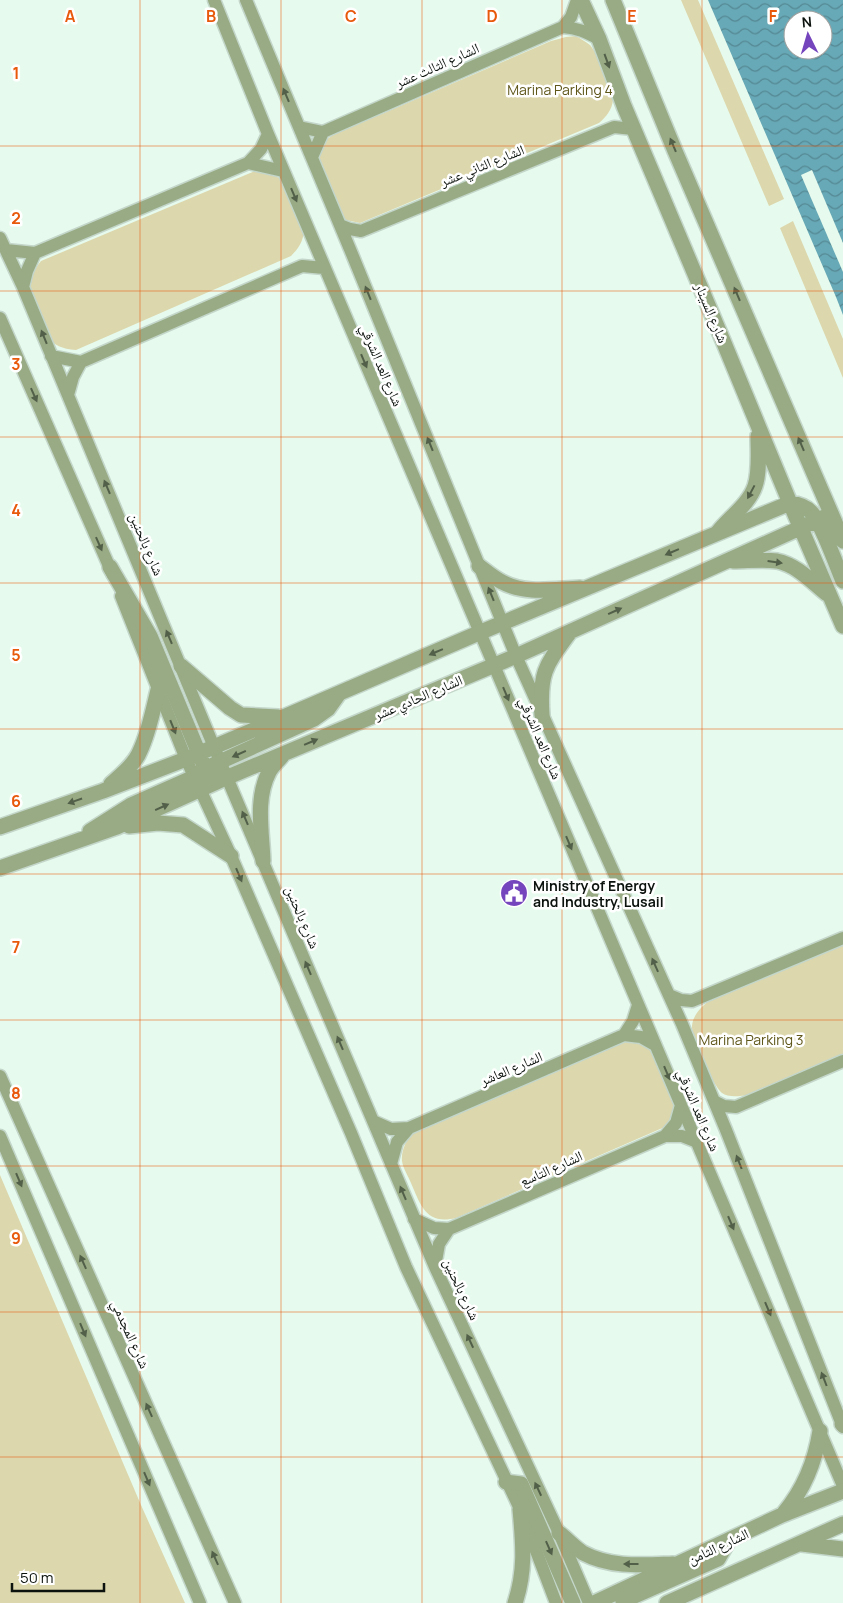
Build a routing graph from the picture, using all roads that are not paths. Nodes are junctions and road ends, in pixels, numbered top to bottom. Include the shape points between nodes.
1 (214, 0) edge
2 (246, 0) edge
3 (577, 0) edge
4 (581, 0) edge
5 (613, 0) edge
6 (563, 27) junction
7 (599, 39) junction
8 (624, 106) junction
9 (299, 127) junction
10 (614, 127) junction
11 (633, 129) junction
12 (323, 132) junction
13 (268, 134) junction
14 (312, 157) junction
15 (248, 163) junction
16 (283, 171) junction
17 (340, 225) junction
18 (361, 231) junction
19 (314, 243) junction
20 (3, 244) edge
21 (35, 253) junction
22 (352, 254) junction
23 (302, 266) junction
24 (324, 268) junction
25 (24, 287) junction
26 (0, 318) edge
27 (52, 356) junction
28 (81, 362) junction
29 (68, 395) junction
30 (758, 426) junction
31 (790, 503) junction
32 (832, 514) junction
33 (817, 520) junction
34 (800, 528) junction
35 (717, 533) junction
36 (843, 541) edge
37 (726, 561) junction
38 (479, 566) junction
39 (110, 567) junction
40 (843, 581) edge
41 (589, 588) junction
42 (830, 597) junction
43 (503, 624) junction
44 (843, 626) edge
45 (570, 631) junction
46 (481, 632) junction
47 (516, 656) junction
48 (494, 665) junction
49 (182, 666) junction
50 (158, 690) junction
51 (339, 694) junction
52 (542, 714) junction
53 (282, 718) junction
54 (214, 747) junction
55 (283, 755) junction
56 (192, 756) junction
57 (220, 762) junction
58 (201, 776) junction
59 (228, 777) junction
60 (103, 791) junction
61 (0, 827) edge
62 (117, 827) junction
63 (79, 840) junction
64 (231, 856) junction
65 (263, 861) junction
66 (0, 868) edge
67 (843, 938) edge
68 (669, 995) junction
69 (692, 1001) junction
70 (638, 1005) junction
71 (682, 1024) junction
72 (624, 1035) junction
73 (655, 1045) junction
74 (843, 1061) edge
75 (0, 1076) edge
76 (714, 1101) junction
77 (681, 1105) junction
78 (736, 1107) junction
79 (373, 1121) junction
80 (409, 1128) junction
81 (726, 1130) junction
82 (0, 1136) edge
83 (665, 1136) junction
84 (697, 1142) junction
85 (391, 1164) junction
86 (414, 1219) junction
87 (449, 1229) junction
88 (435, 1267) junction
89 (843, 1425) edge
90 (820, 1431) junction
91 (506, 1482) junction
92 (843, 1486) edge
93 (843, 1491) edge
94 (520, 1509) junction
95 (782, 1516) junction
96 (843, 1524) edge
97 (559, 1533) junction
98 (729, 1540) junction
99 (800, 1544) junction
100 (843, 1548) edge
101 (680, 1564) junction
102 (200, 1603) edge
103 (235, 1603) edge
104 (515, 1603) edge
105 (556, 1603) edge
106 (573, 1603) edge
107 (589, 1603) edge
108 (594, 1603) edge
109 (618, 1603) edge
110 (667, 1603) edge

1 - 13 street, شارع العد الشرقي
9 -> 2 street, شارع العد الشرقي
3 - 6 street
4 - 7 street, شارع السينار
32 -> 5 street
6 - 7 street via 584,30
6 - 12 street, الشارع الثالث عشر
7 -> 8 street, شارع السينار
8 - 10 street
8 - 11 street, شارع السينار
9 - 12 street
9 - 14 street, شارع العد الشرقي
10 - 11 street, الشارع الثاني عشر
10 - 18 street, الشارع الثاني عشر
11 - 30 street, شارع السينار
12 - 14 street
13 - 15 street via 262,149
13 - 16 street, شارع العد الشرقي
14 - 17 street, شارع العد الشرقي
15 - 16 street
15 - 21 street
16 -> 19 street, شارع العد الشرقي
17 - 18 street
17 - 22 street, شارع العد الشرقي
18 - 22 street
19 - 23 street
19 - 24 street, شارع العد الشرقي
20 - 21 street
20 - 25 street, شارع بالحنين
21 - 25 street
38 -> 22 street, شارع العد الشرقي
23 - 24 street
23 - 28 street
24 -> 46 street, شارع العد الشرقي
27 -> 25 street, شارع بالحنين
26 -> 39 street
27 - 28 street
27 - 29 street, شارع بالحنين
28 - 29 street
49 -> 29 street, شارع بالحنين
30 - 31 street, شارع السينار
30 -> 35 street via 755,486 746,502
31 - 33 street via 805,508
31 - 34 street, شارع السينار
31 - 35 street
32 - 33 street, الشارع الحادي عشر
32 - 36 street
33 - 34 street, الشارع الحادي عشر
33 - 40 street
34 - 37 street, الشارع الحادي عشر
34 - 42 street, شارع السينار
35 -> 41 street
37 -> 42 street via 784,563
45 -> 37 street, الشارع الحادي عشر
38 - 41 street via 502,583 519,588
43 -> 38 street, شارع العد الشرقي
39 - 50 street
39 - 56 street via 150,636
41 - 43 street
42 - 44 street, شارع السينار
43 - 46 street
43 - 47 street, شارع العد الشرقي
45 - 47 street, الشارع الحادي عشر
45 - 52 street via 544,672 540,692
46 - 48 street, شارع العد الشرقي
46 -> 51 street
47 - 48 street, الشارع الحادي عشر
47 - 52 street, شارع العد الشرقي
55 -> 48 street, الشارع الحادي عشر
48 -> 70 street, شارع العد الشرقي
49 - 53 street via 215,697 241,714
49 - 54 street, شارع بالحنين
50 -> 56 street
50 - 60 street via 140,753 126,771
51 - 53 street
51 -> 57 street via 328,709 314,719
68 -> 52 street, شارع العد الشرقي
53 - 54 street
54 - 56 street
54 - 57 street, شارع بالحنين
54 - 58 street
55 - 59 street, الشارع الحادي عشر
55 - 65 street via 270,770 262,790
56 - 58 street
56 - 60 street
57 - 58 street
57 - 59 street, شارع بالحنين
58 - 59 street, الشارع الحادي عشر
58 - 59 street
62 -> 58 street, الشارع الحادي عشر
58 - 63 street via 131,804
58 - 64 street
65 -> 59 street, شارع بالحنين
60 -> 61 street
62 - 63 street, الشارع الحادي عشر
62 - 64 street via 158,823 183,826
63 - 66 street, الشارع الحادي عشر
64 -> 91 street via 406,1267
79 -> 65 street, شارع بالحنين
67 - 69 street
68 - 69 street
68 - 71 street, شارع العد الشرقي
69 - 71 street
70 - 72 street
70 - 73 street, شارع العد الشرقي
71 - 76 street, شارع العد الشرقي
72 - 73 street
72 - 80 street, الشارع العاشر
73 -> 77 street, شارع العد الشرقي
74 - 78 street
103 -> 75 street, شارع المجدمي
76 - 78 street
76 - 81 street, شارع العد الشرقي
77 - 83 street via 676,1123
77 - 84 street, شارع العد الشرقي
78 - 81 street
79 - 80 street, الشارع العاشر via 391,1129
79 - 85 street, شارع بالحنين
80 - 85 street via 397,1142
89 -> 81 street, شارع العد الشرقي
82 -> 102 street
83 - 84 street via 682,1136
83 - 87 street, الشارع التاسع
84 -> 90 street, شارع العد الشرقي
86 -> 85 street, شارع بالحنين
86 - 87 street via 434,1228
86 - 88 street, شارع بالحنين
87 - 88 street via 439,1244
97 -> 88 street, شارع بالحنين
90 - 92 street, شارع العد الشرقي
90 - 95 street via 808,1477
91 - 94 street
91 -> 106 street via 521,1484
93 - 95 street, الشارع الثامن
94 - 104 street via 524,1548
94 - 105 street
95 - 98 street, الشارع الثامن
96 - 99 street
101 -> 97 street via 600,1561 582,1552
97 - 107 street, شارع بالحنين
98 - 101 street, الشارع الثامن
98 - 109 street via 718,1559
99 - 100 street
99 - 110 street
101 - 108 street, الشارع الثامن

